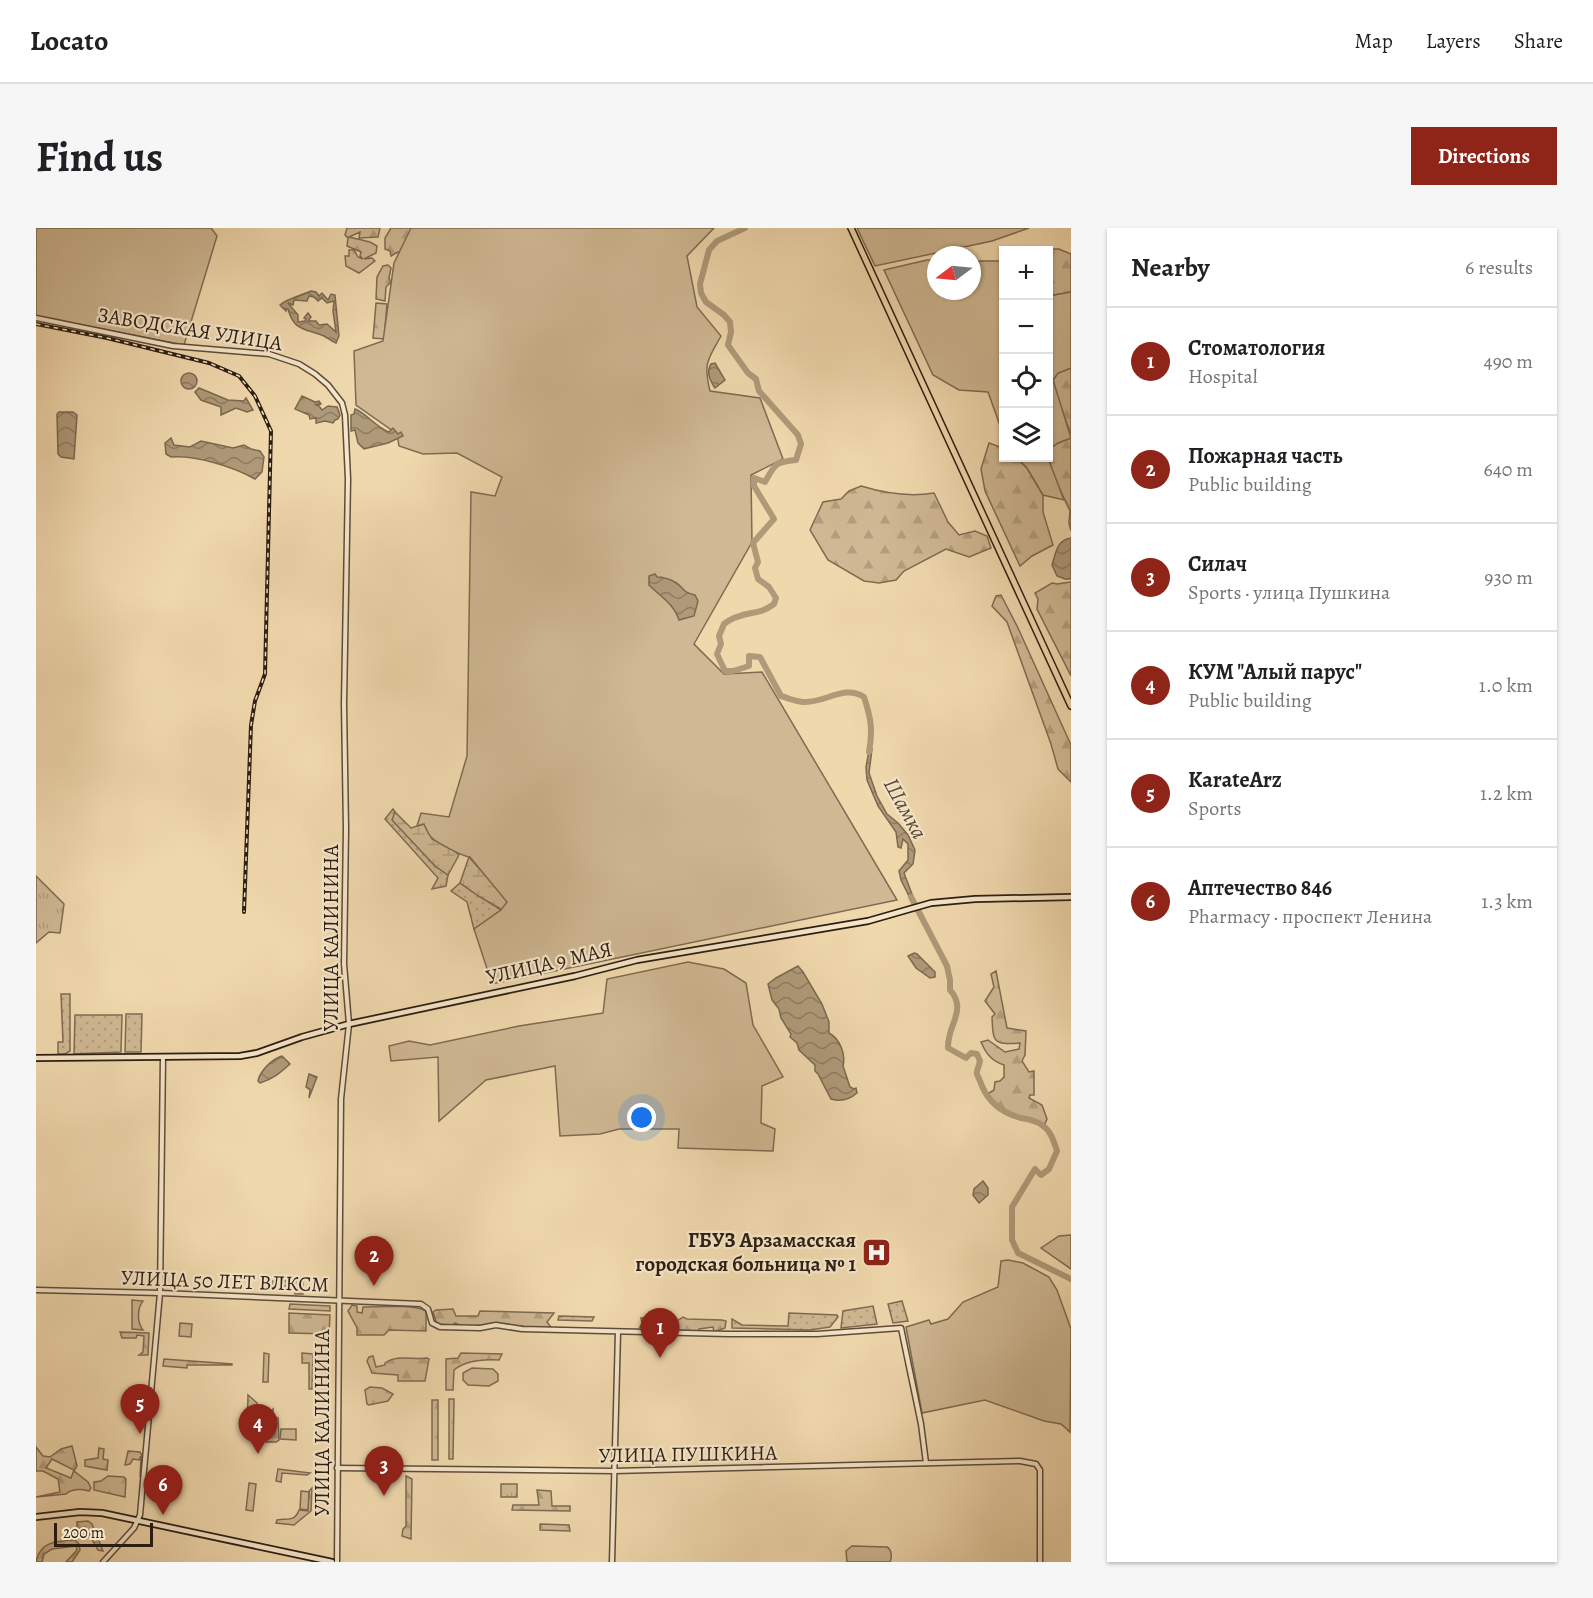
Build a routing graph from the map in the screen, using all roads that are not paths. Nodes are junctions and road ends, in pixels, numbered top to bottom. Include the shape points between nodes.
1 (851, 228) edge
2 (36, 318) edge
3 (348, 457) joint
4 (1071, 706) edge
5 (1071, 897) edge
6 (349, 1024) junction
7 (163, 1056) junction
8 (36, 1058) edge
9 (36, 1290) edge
10 (160, 1293) junction
11 (338, 1300) junction
12 (618, 1332) junction
13 (926, 1463) junction
14 (337, 1468) junction
15 (614, 1471) junction
16 (36, 1517) edge
17 (138, 1522) junction
18 (103, 1562) edge
19 (334, 1562) edge
20 (612, 1562) edge
21 (1040, 1562) edge

1 - 4 main road
2 - 3 street, ЗАВОДСКАЯ УЛИЦА via 173,346 269,354 299,364 328,385 342,403
3 - 6 street, УЛИЦА КАЛИНИНА via 344,964
5 - 6 main road, УЛИЦА 9 МАЯ via 975,899 920,906 868,921 637,960
6 - 7 main road, УЛИЦА 9 МАЯ via 250,1054
6 - 11 street, УЛИЦА КАЛИНИНА via 341,1099
7 - 8 main road, УЛИЦА 9 МАЯ
7 - 10 street
9 - 10 street, УЛИЦА 50 ЛЕТ ВЛКСМ
10 - 11 street, УЛИЦА 50 ЛЕТ ВЛКСМ
10 - 17 street
11 - 12 street, УЛИЦА 50 ЛЕТ ВЛКСМ via 425,1305 432,1323 440,1327 496,1325
11 - 14 street, УЛИЦА КАЛИНИНА
12 - 13 street, УЛИЦА 50 ЛЕТ ВЛКСМ via 817,1334 902,1328
12 - 15 street
13 - 15 street, УЛИЦА ПУШКИНА
13 - 21 street, УЛИЦА ПУШКИНА via 1036,1464 1041,1474
14 - 15 street, УЛИЦА ПУШКИНА
14 - 19 street, УЛИЦА КАЛИНИНА
15 - 20 street
16 - 17 main road via 89,1512
17 - 18 street
17 - 19 main road

